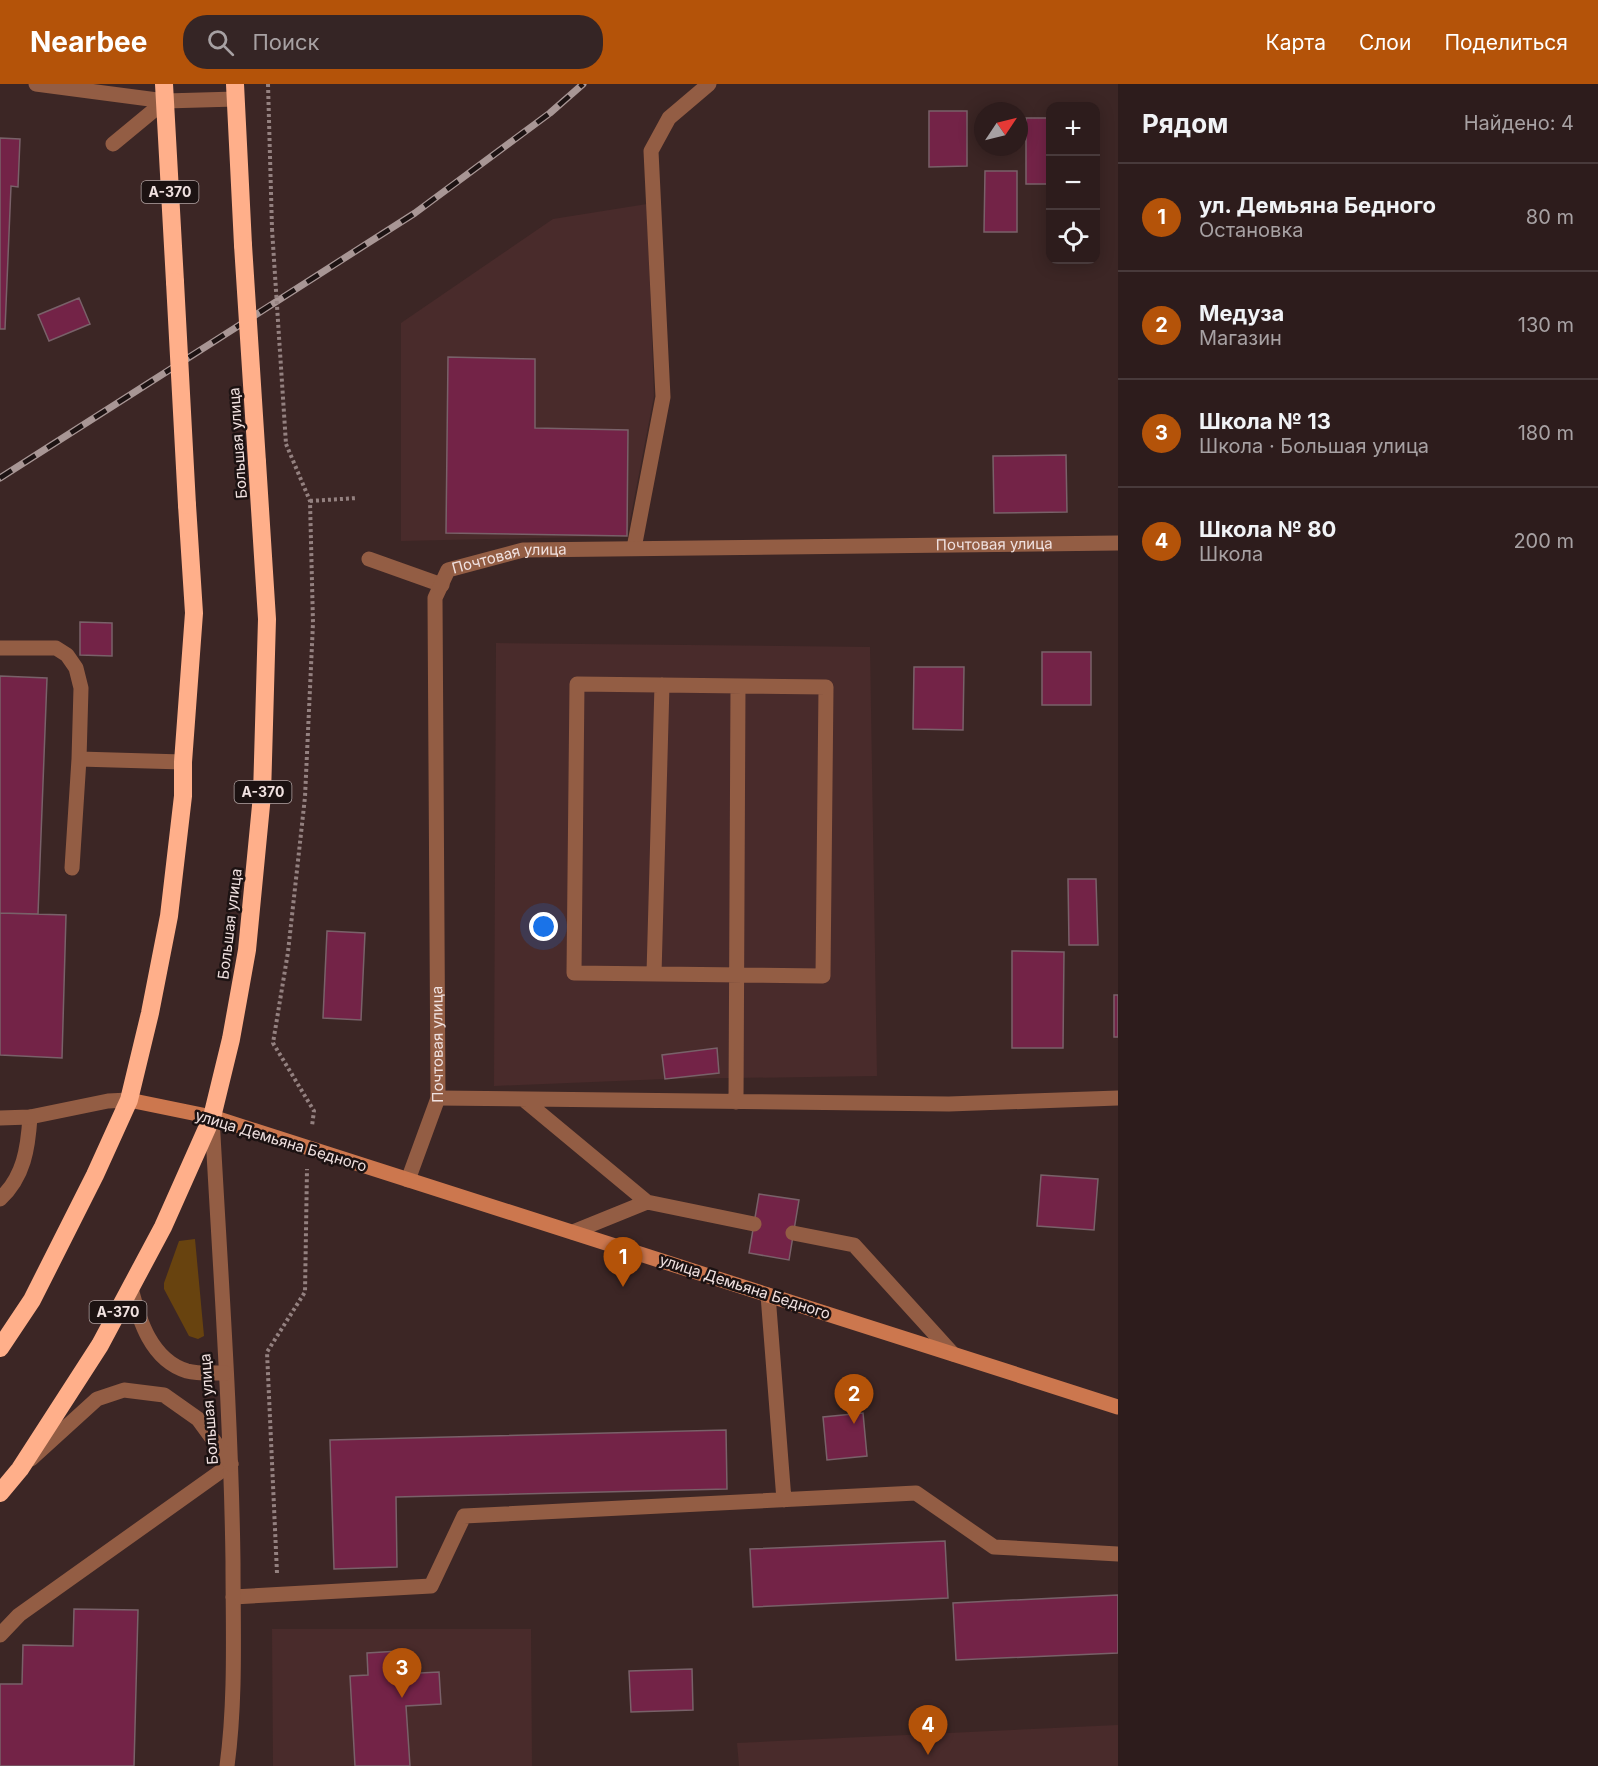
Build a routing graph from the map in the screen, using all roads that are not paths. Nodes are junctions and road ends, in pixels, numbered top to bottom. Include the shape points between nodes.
1 (36, 84) edge
2 (709, 84) edge
3 (103, 88) edge
4 (236, 91) edge
5 (165, 93) edge
6 (113, 144) dead end
7 (1118, 543) edge
8 (634, 548) junction
9 (369, 560) dead end
10 (442, 585) junction
11 (0, 648) edge
12 (662, 685) junction
13 (738, 686) junction
14 (79, 759) junction
15 (183, 762) junction
16 (72, 868) dead end
17 (654, 974) junction
18 (736, 975) junction
19 (438, 1098) junction
20 (1118, 1098) edge
21 (523, 1100) junction
22 (129, 1101) junction
23 (736, 1102) junction
24 (30, 1117) junction
25 (0, 1118) edge
26 (212, 1118) junction
27 (408, 1180) junction
28 (0, 1199) edge
29 (647, 1202) junction
30 (753, 1224) dead end
31 (573, 1232) junction
32 (793, 1233) dead end
33 (131, 1288) junction
34 (768, 1295) junction
35 (0, 1348) edge
36 (953, 1354) junction
37 (225, 1373) junction
38 (1118, 1407) edge
39 (231, 1464) junction
40 (20, 1469) junction
41 (0, 1493) edge
42 (784, 1500) junction
43 (1118, 1554) edge
44 (233, 1597) junction
45 (0, 1635) edge
46 (227, 1766) edge

1 - 3 street
2 - 8 street via 669,118 651,151 663,397
3 - 5 street
4 - 5 street
4 - 26 highway, Большая улица / А-370, bridge via 267,619 262,795 247,950
5 - 6 street
5 - 15 highway, А-370, bridge via 194,613
7 - 8 street, Почтовая улица
8 - 10 street, Почтовая улица via 523,550 448,570
9 - 10 street
10 - 19 street, Почтовая улица via 435,598
11 - 14 street via 56,648 67,655 76,668 81,688
12 - 13 street
12 - 17 street
12 - 17 street via 577,684 574,973
13 - 18 street
13 - 18 street via 826,687 823,976
14 - 15 street
14 - 16 street
15 - 22 highway, А-370 via 183,796 169,916
17 - 18 street
18 - 23 street
19 - 21 street
19 - 27 street, Почтовая улица
20 - 23 street via 949,1104
21 - 23 street
21 - 29 street
22 - 24 street via 108,1101
22 - 26 main road, улица Демьяна Бедного
22 - 35 highway, А-370 via 32,1300
24 - 25 street
24 - 28 street via 28,1149 18,1178
26 - 27 main road, улица Демьяна Бедного
26 - 33 highway, А-370
26 - 37 street, Большая улица
27 - 31 main road, улица Демьяна Бедного
29 - 30 street
29 - 31 street
31 - 34 main road, улица Демьяна Бедного
32 - 36 street via 854,1245
33 - 37 street via 139,1318 158,1352 188,1372
33 - 40 highway, А-370 via 100,1346
34 - 36 main road, улица Демьяна Бедного
34 - 42 street
36 - 38 main road, улица Демьяна Бедного
37 - 39 street, Большая улица
39 - 40 street via 198,1419 164,1395 124,1390 97,1399
39 - 44 street, Большая улица
39 - 45 street via 19,1616
40 - 41 highway, А-370
42 - 43 street via 916,1493 994,1547
42 - 44 street via 464,1516 431,1586
44 - 46 street, Большая улица via 232,1734

